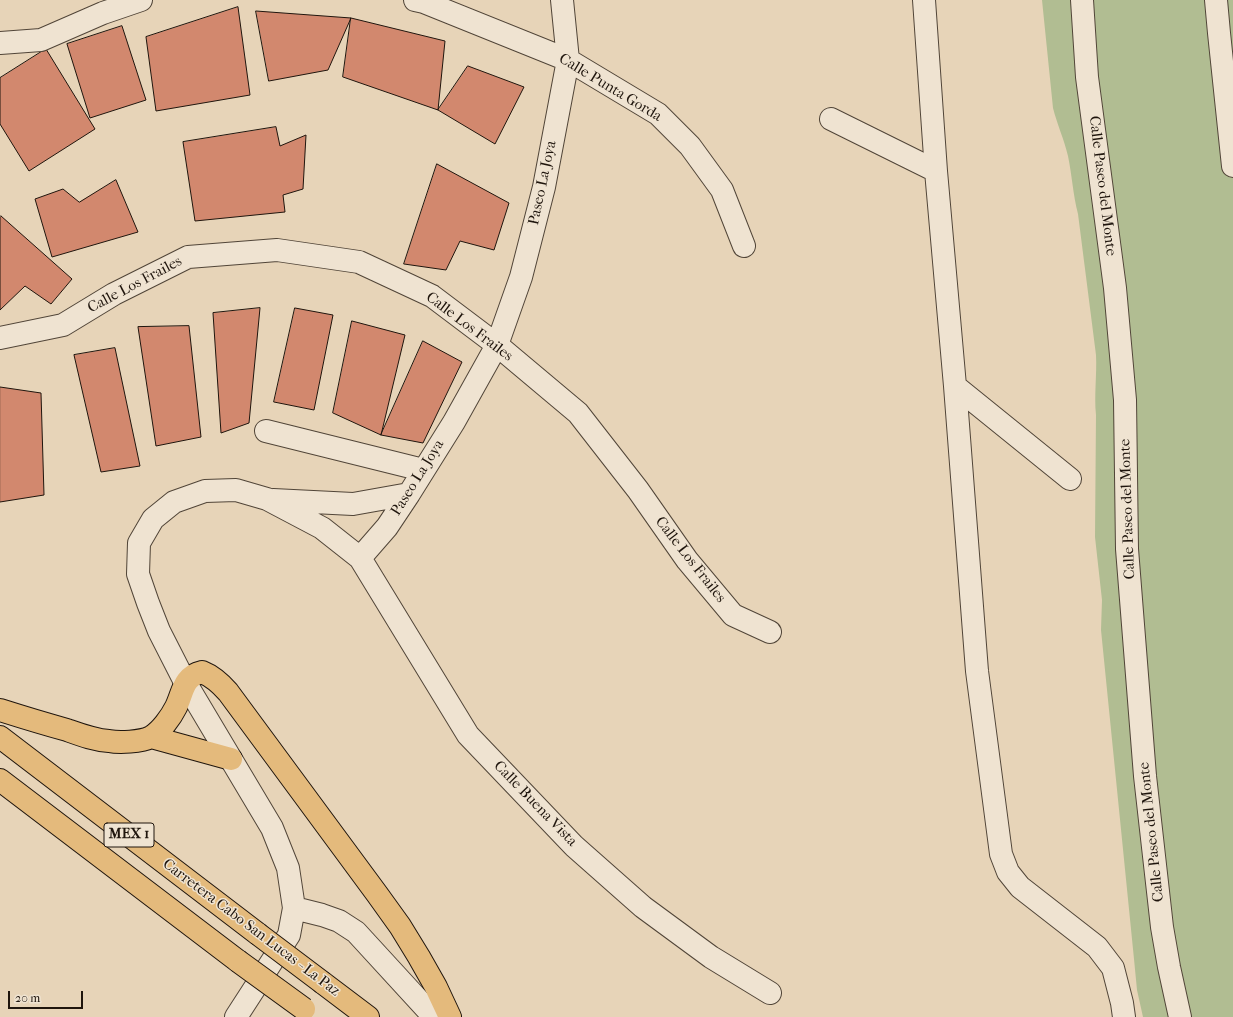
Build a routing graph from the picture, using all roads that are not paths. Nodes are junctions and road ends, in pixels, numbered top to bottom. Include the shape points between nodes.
1 (141, 0) edge
2 (416, 0) edge
3 (562, 0) edge
4 (924, 0) edge
5 (1082, 0) edge
6 (1216, 0) edge
7 (0, 43) edge
8 (568, 60) junction
9 (831, 119) dead end
10 (1233, 166) edge
11 (936, 171) junction
12 (744, 246) dead end
13 (0, 338) edge
14 (497, 345) junction
15 (955, 386) junction
16 (266, 431) dead end
17 (423, 470) junction
18 (1070, 479) dead end
19 (409, 494) junction
20 (267, 500) junction
21 (360, 558) junction
22 (770, 632) dead end
23 (185, 682) junction
24 (0, 710) edge
25 (0, 737) edge
26 (150, 737) junction
27 (231, 759) junction
28 (0, 780) edge
29 (294, 908) junction
30 (770, 993) dead end
31 (309, 1013) edge
32 (236, 1017) edge
33 (368, 1017) edge
34 (434, 1017) edge
35 (450, 1017) edge
36 (1124, 1017) edge
37 (1180, 1017) edge

1 - 7 street via 103,13 41,40
2 - 8 street, Calle Punta Gorda
3 - 8 street, Paseo La Joya
4 - 11 street
5 - 37 street, Calle Paseo del Monte via 1087,77 1115,288 1125,400 1127,549 1145,776 1162,927
6 - 10 street
8 - 12 street, Calle Punta Gorda via 658,114 690,146 722,190
8 - 14 street, Paseo La Joya via 544,187 521,277
9 - 11 street
11 - 15 street
13 - 14 street, Calle Los Frailes via 63,325 114,294 188,257 277,250 359,262 432,296
14 - 17 street, Paseo La Joya via 454,422
14 - 22 street, Calle Los Frailes via 578,413 638,490 686,560 733,615
15 - 18 street
15 - 36 street via 977,672 1001,854 1008,872 1020,887 1097,947 1113,968
16 - 17 street
17 - 19 street, Paseo La Joya
19 - 20 street via 353,504
19 - 21 street, Paseo La Joya via 387,527
20 - 21 street via 322,528
20 - 23 street via 236,490 205,491 174,502 153,519 139,543 138,574 159,632
21 - 30 street, Calle Buena Vista via 468,735 574,846 644,907 711,957
23 - 26 highway via 168,720
23 - 27 street
23 - 35 highway via 202,672 228,692 400,926
24 - 26 highway via 109,741 128,742
25 - 33 highway, Carretera Cabo San Lucas - La Paz / MEX 1, bridge
26 - 27 highway
27 - 29 street via 272,828 288,868
28 - 31 highway, MEX 1, bridge
29 - 32 street via 289,935
29 - 34 street via 339,921 356,932

